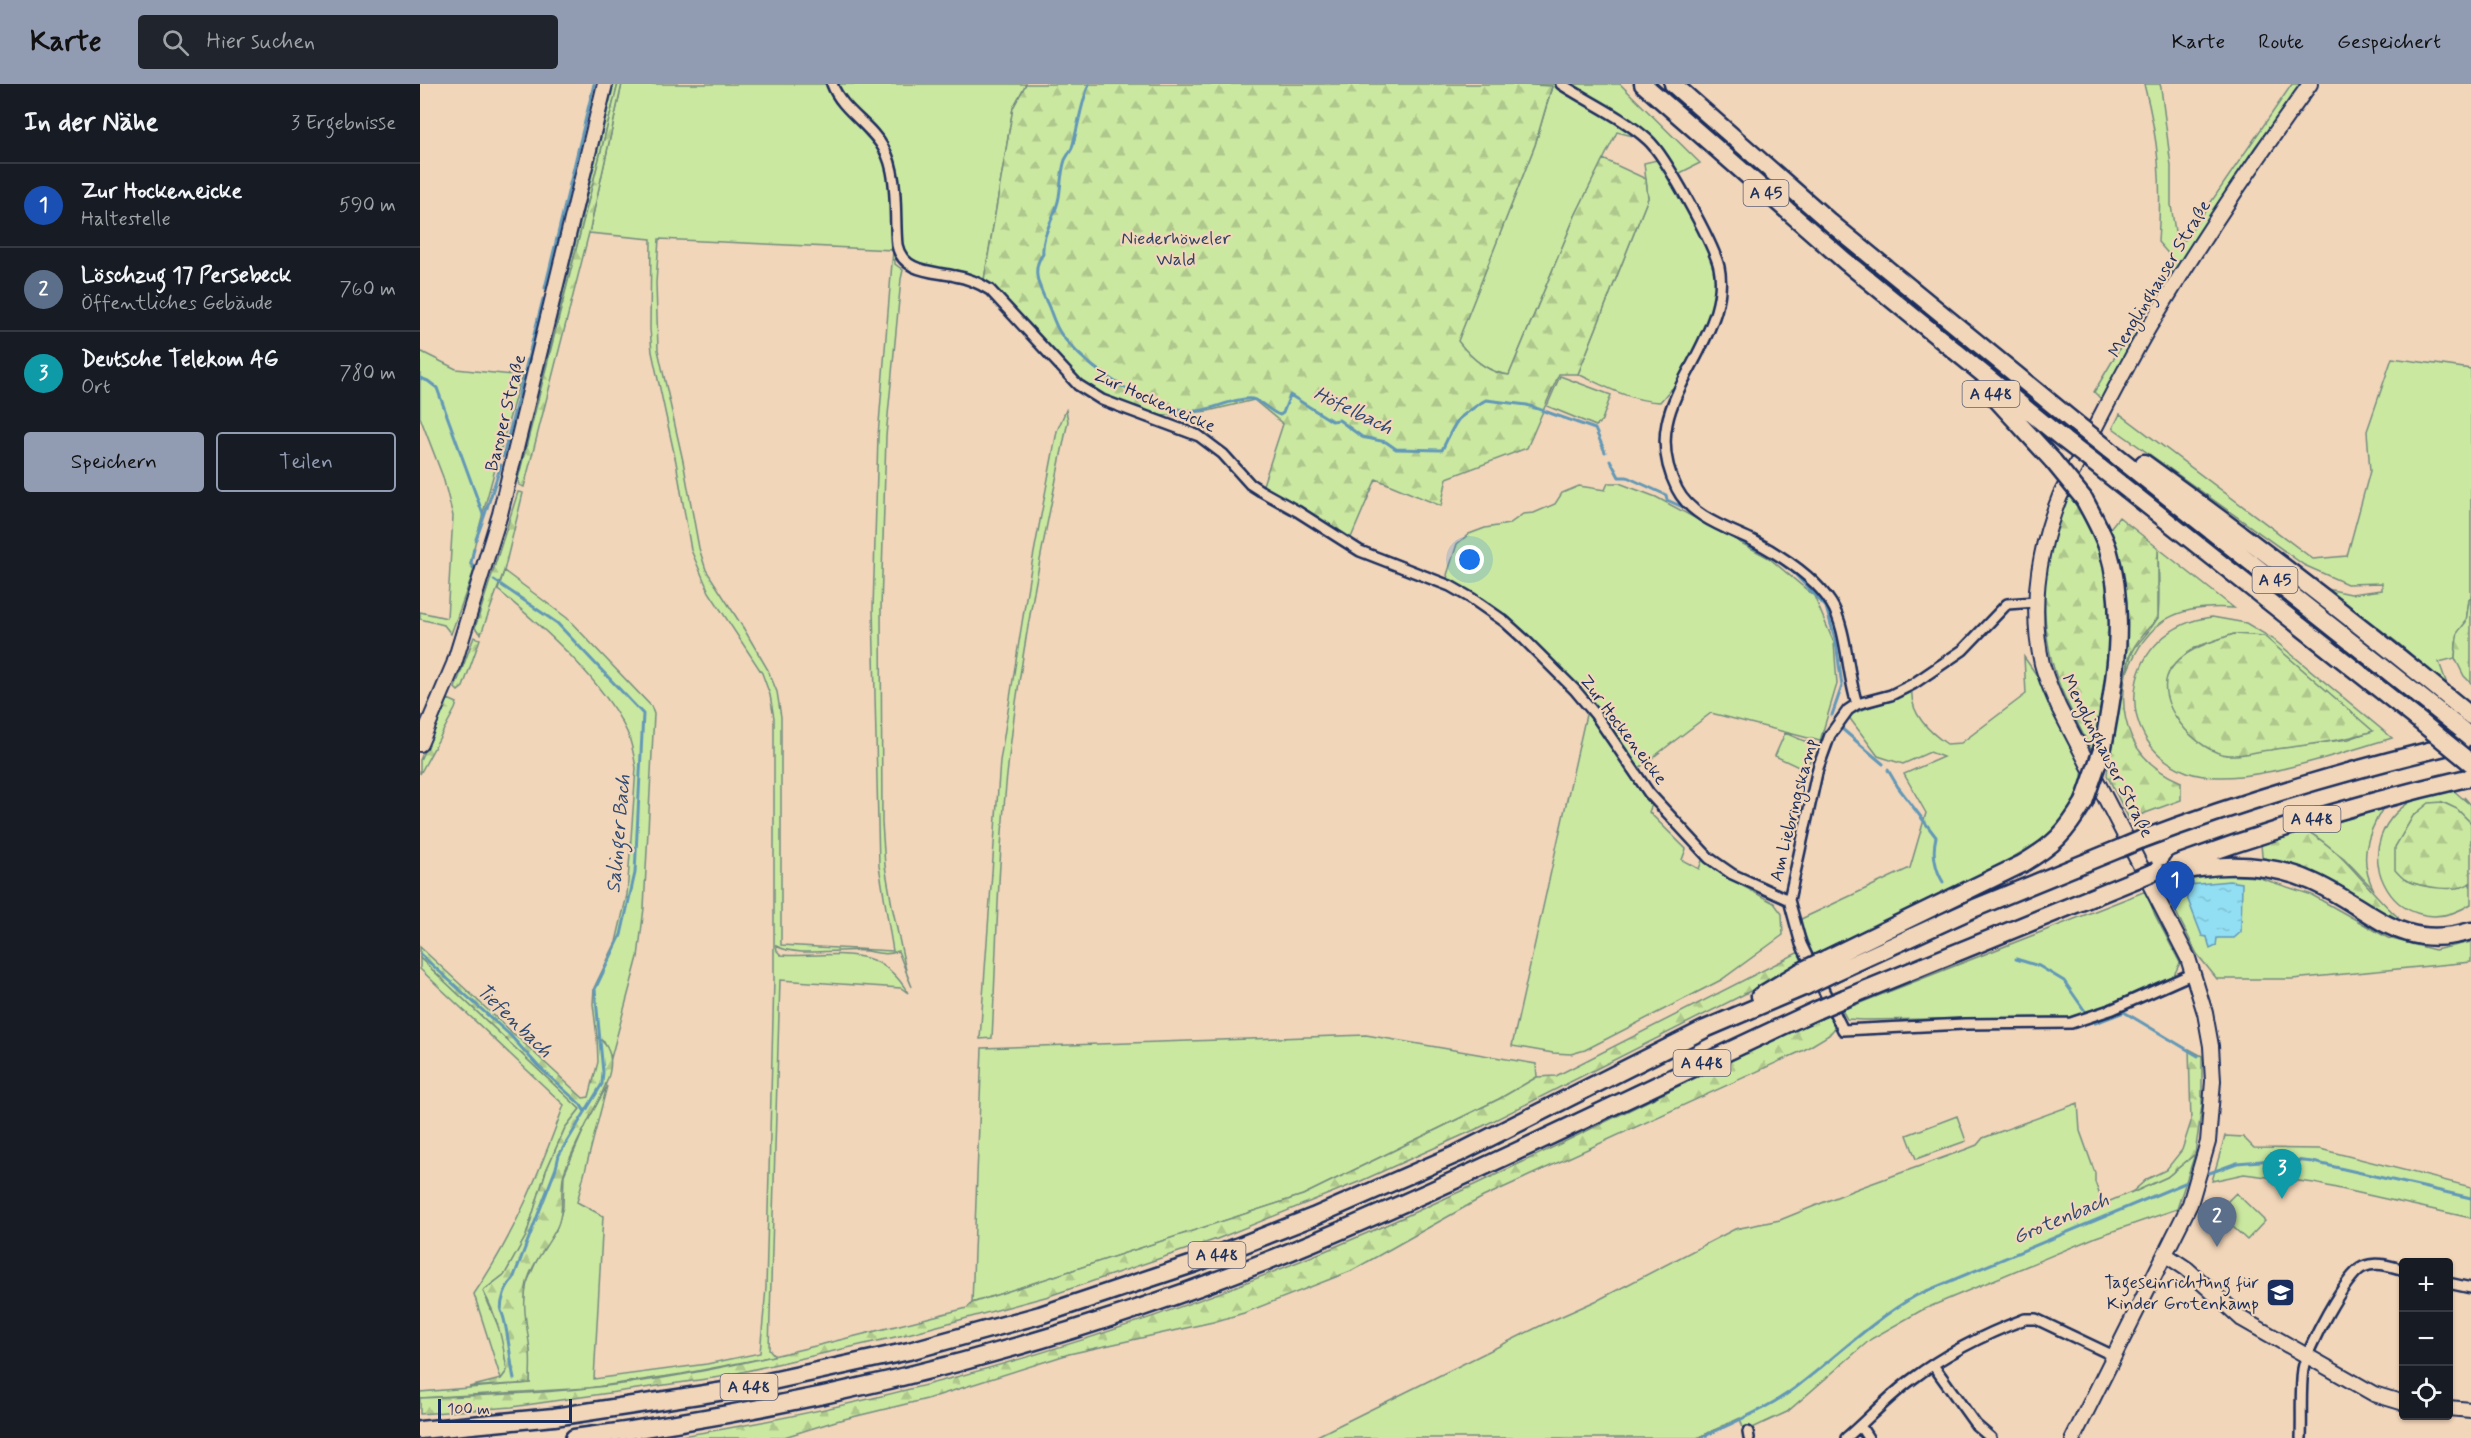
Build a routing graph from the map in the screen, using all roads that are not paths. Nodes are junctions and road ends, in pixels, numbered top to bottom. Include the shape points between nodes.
1 (604, 84) edge
2 (832, 84) edge
3 (1561, 84) edge
4 (1643, 84) edge
5 (1673, 84) edge
6 (2310, 84) edge
7 (1926, 329) junction
8 (2110, 445) junction
9 (2036, 602) junction
10 (1857, 704) junction
11 (2466, 712) edge
12 (2471, 739) edge
13 (420, 744) edge
14 (2471, 763) edge
15 (2471, 777) edge
16 (2157, 874) junction
17 (1789, 900) junction
18 (2471, 931) edge
19 (1830, 966) junction
20 (2194, 973) junction
21 (2166, 1255) junction
22 (2399, 1269) edge
23 (2453, 1283) edge
24 (2471, 1288) edge
25 (2114, 1356) junction
26 (2307, 1356) junction
27 (1933, 1365) junction
28 (2399, 1402) edge
29 (2453, 1408) edge
30 (2471, 1410) edge
31 (1861, 1427) junction
32 (420, 1430) edge
33 (574, 1438) edge
34 (1846, 1438) edge
35 (1868, 1438) edge
36 (1991, 1438) edge
37 (2073, 1438) edge
38 (2301, 1438) edge

1 - 13 street, Baroper Straße via 500,514 457,656
2 - 17 street, Zur Hockeneicke via 842,102 880,142 888,157 897,245 907,262 922,270 973,281 990,290 1094,397 1199,436 1256,487 1360,551 1431,577 1479,603 1525,640 1575,690 1649,793 1709,858 1732,874
3 - 10 street via 1651,143 1718,263 1720,285 1710,329 1672,405 1665,429 1665,457 1678,491 1700,514 1783,558 1817,586 1837,615
4 - 7 highway, A 45
5 - 8 highway, A 45, bridge via 1823,216 2071,418
6 - 9 street, Menglinghauser Straße via 2192,257 2106,406 2048,526 2039,563
7 - 14 highway, A 45, bridge
7 - 19 highway, A 448, bridge via 1986,387 2053,461 2084,499 2100,528 2115,593 2116,642 2110,712 2084,802 2060,838 2022,864
8 - 11 highway via 2294,573
8 - 12 highway, A 45
9 - 10 street via 2007,604 1963,650 1923,678 1891,695
9 - 20 street, Menglinghauser Straße via 2043,666 2058,708 2162,903
10 - 17 street, Am Liebringskamp via 1839,720 1823,751
12 - 19 highway, A 448, bridge via 2205,816
15 - 16 highway, A 448 via 2288,826
16 - 18 highway via 2205,867 2269,868 2329,890 2401,932 2441,938
16 - 33 highway, A 448, bridge via 1845,998 1416,1198 1265,1262 1159,1301 912,1374 736,1413
17 - 20 street via 1800,945 1843,1030 2071,1023
19 - 32 highway, A 448, bridge via 1457,1154 1314,1217 1196,1263 1040,1315 909,1351 740,1389 554,1417
20 - 21 street, Menglinghauser Straße via 2212,1063 2211,1112 2198,1184
21 - 25 street, Menglinghauser Straße
21 - 26 street via 2242,1319
22 - 26 street via 2376,1264 2355,1271
23 - 24 street
25 - 27 street via 2031,1319 1965,1345
25 - 37 street, Menglinghauser Straße
26 - 28 street via 2379,1397
26 - 38 street
27 - 31 street
27 - 36 street via 1976,1425
29 - 30 street
31 - 34 street
31 - 35 street

